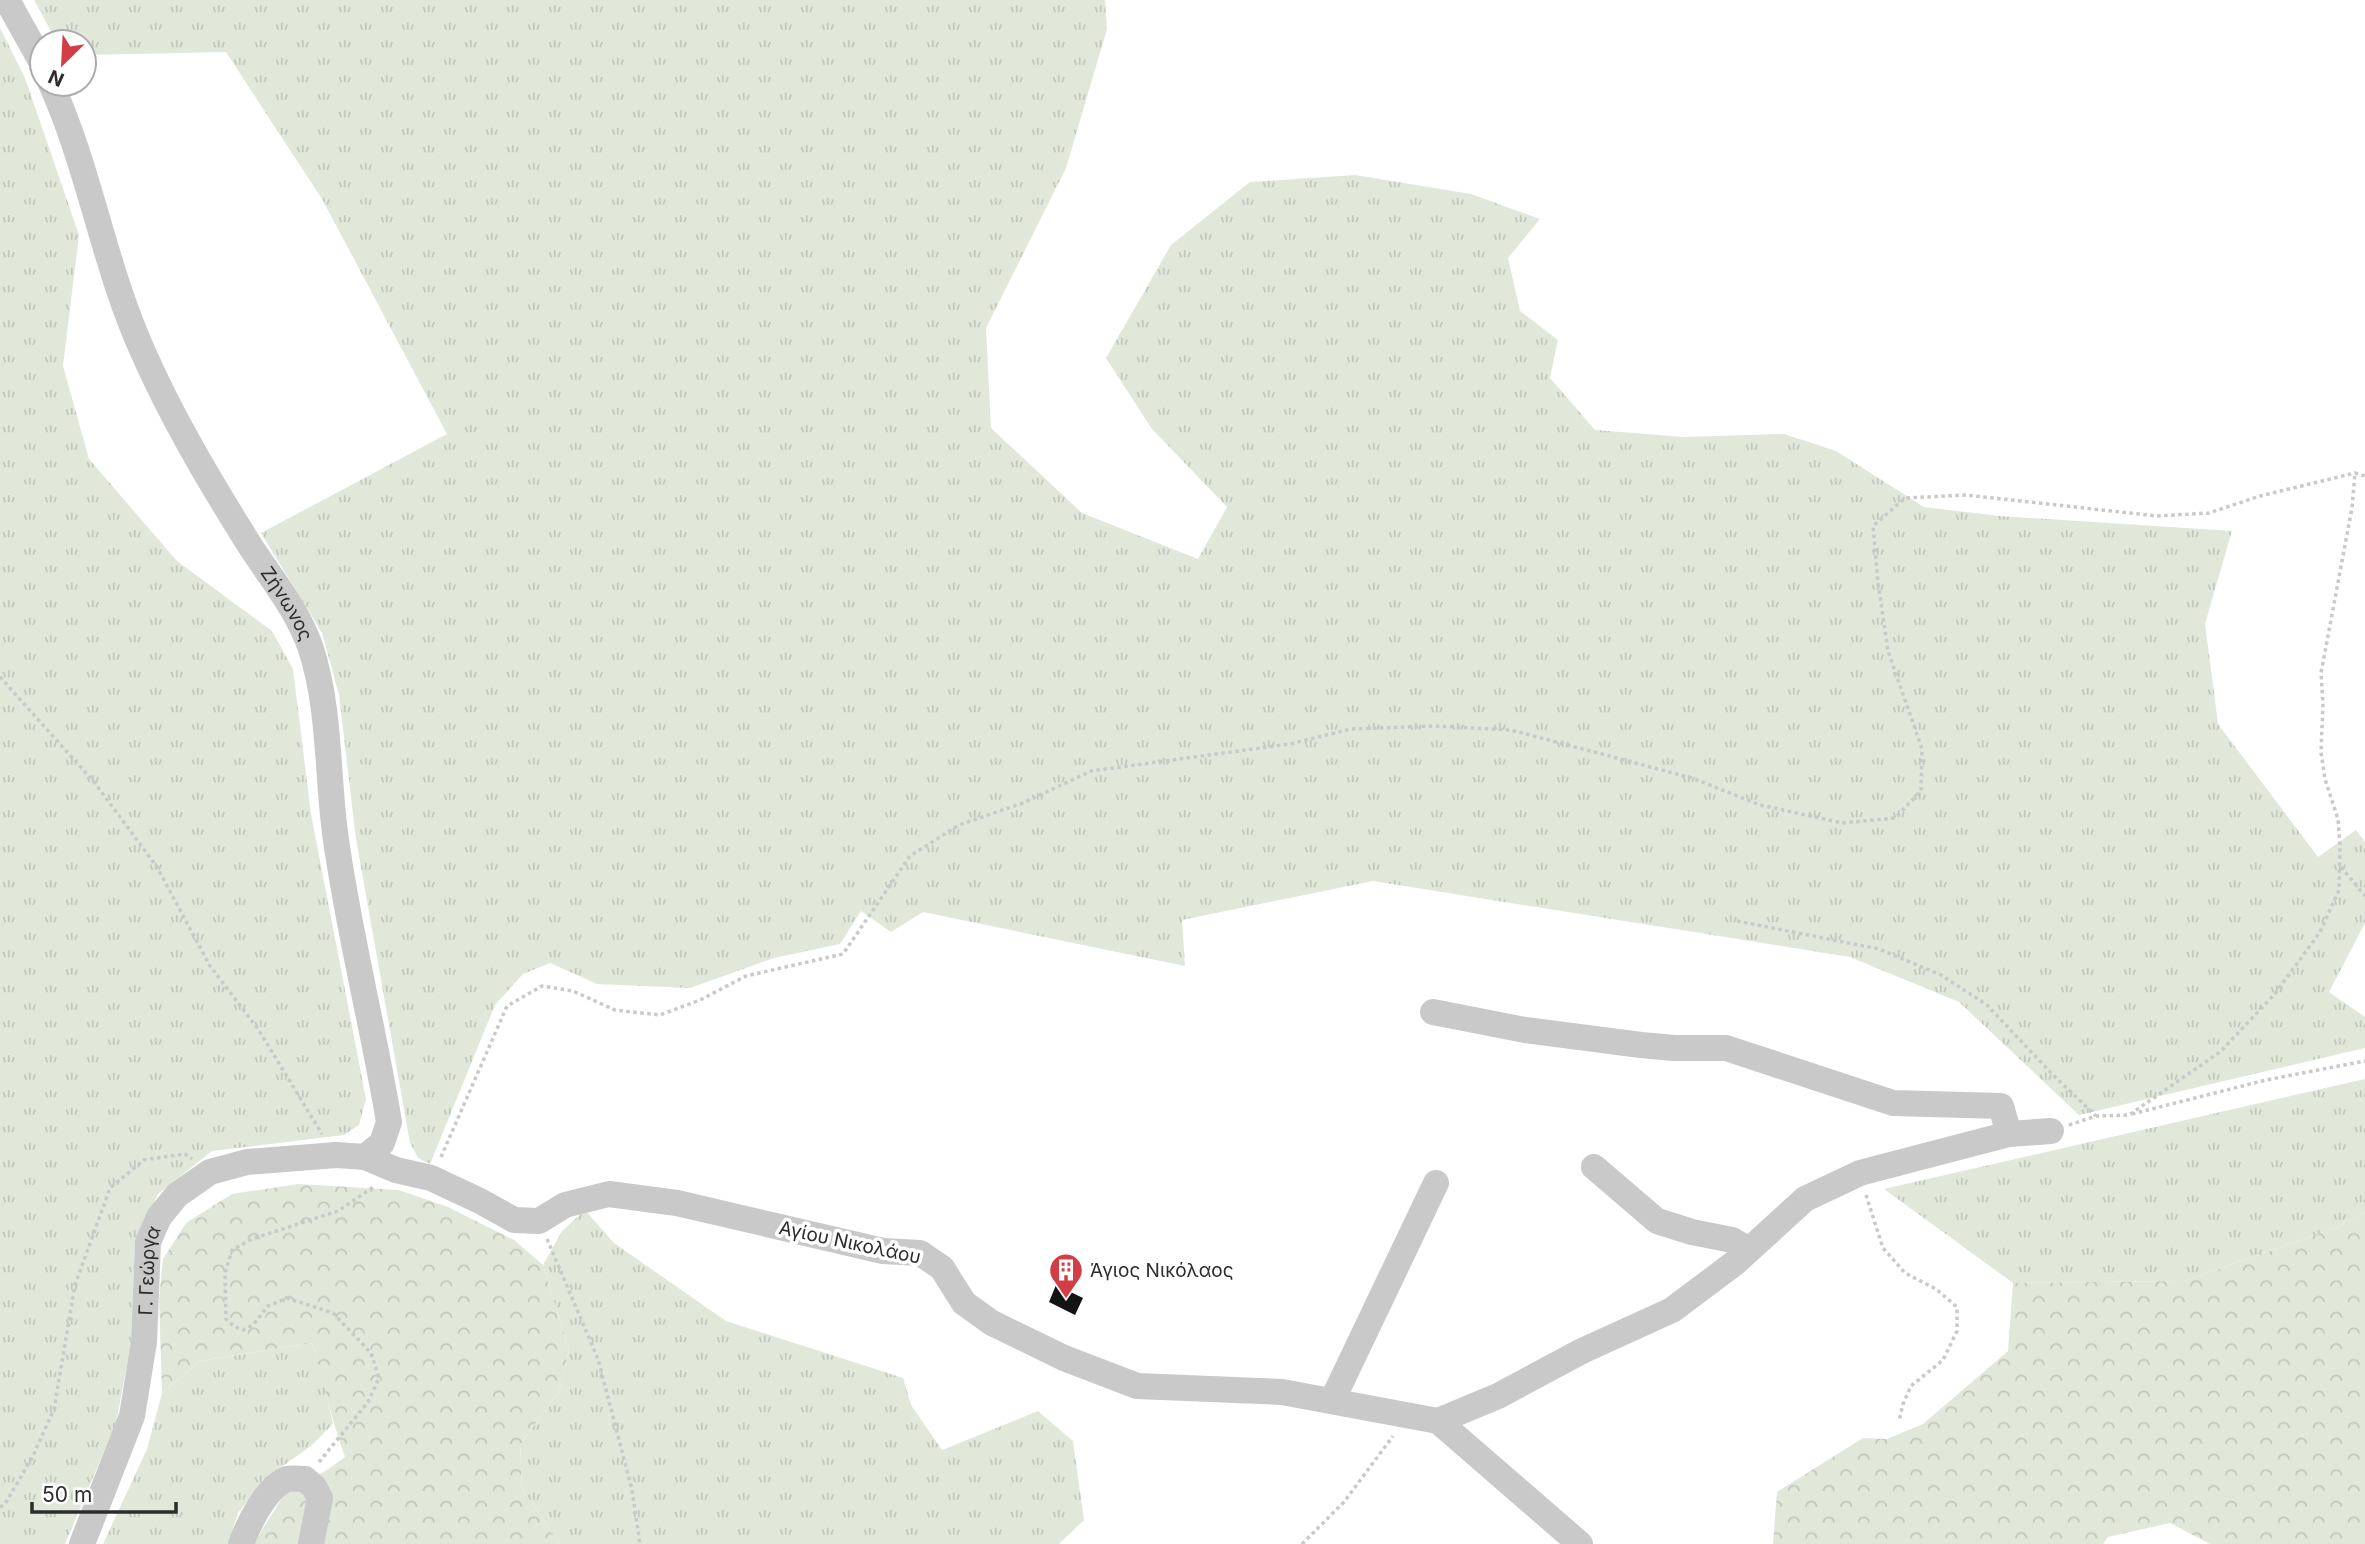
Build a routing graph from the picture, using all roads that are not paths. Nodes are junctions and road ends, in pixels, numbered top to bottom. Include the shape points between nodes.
1 (7, 0) edge
2 (28, 38) edge
3 (58, 98) edge
4 (1433, 1012) dead end
5 (2051, 1131) road end
6 (2009, 1134) junction
7 (365, 1157) junction
8 (1594, 1167) dead end
9 (1436, 1182) dead end
10 (1749, 1250) junction
11 (1332, 1401) junction
12 (1438, 1421) junction
13 (82, 1544) edge
14 (241, 1544) edge
15 (311, 1544) edge
16 (1580, 1544) edge

1 - 2 street
3 - 7 street, Ζήνωνος via 142,350 208,479 294,610 310,646 320,686 335,834 388,1122 382,1143
4 - 6 street via 1641,1045 1726,1048 1893,1102 2001,1106
5 - 6 street
6 - 10 street via 1860,1173 1805,1199
7 - 11 street, Αγίου Νικολάου via 431,1178 514,1220 539,1222 565,1205 609,1194 677,1203 883,1251 920,1253 942,1268 964,1303 992,1323 1137,1386 1282,1392
7 - 13 street, Γ. Γεώργα via 247,1162 210,1172 177,1195 159,1217 148,1242 144,1342 132,1416
8 - 10 street via 1657,1222 1732,1240
9 - 11 street
10 - 12 street via 1672,1310
11 - 12 street, Αγίου Νικολάου
12 - 16 street
14 - 15 street via 267,1494 287,1479 304,1479 320,1498

